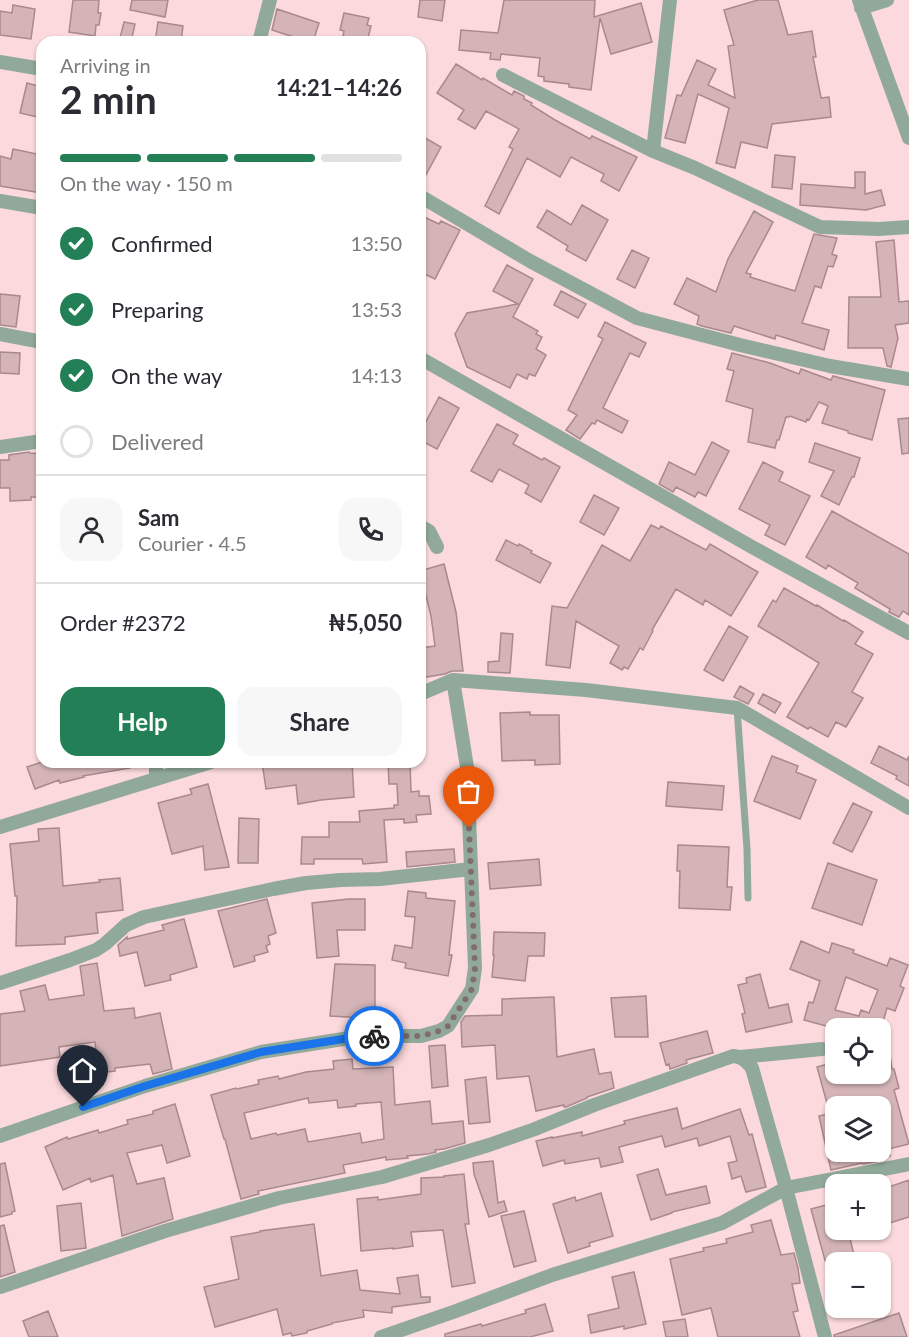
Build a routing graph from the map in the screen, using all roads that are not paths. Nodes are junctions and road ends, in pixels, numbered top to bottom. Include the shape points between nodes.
1 (270, 0) edge
2 (670, 0) edge
3 (887, 0) edge
4 (860, 4) edge
5 (261, 36) edge
6 (0, 62) edge
7 (36, 68) edge
8 (503, 75) dead end
9 (909, 138) edge
10 (653, 151) junction
11 (426, 200) edge
12 (0, 201) edge
13 (36, 207) edge
14 (909, 227) edge
15 (0, 334) edge
16 (36, 341) edge
17 (426, 361) edge
18 (909, 379) edge
19 (36, 442) edge
20 (0, 447) edge
21 (426, 529) edge
22 (437, 547) dead end
23 (909, 633) edge
24 (453, 680) junction
25 (426, 691) edge
26 (737, 708) junction
27 (156, 768) edge
28 (192, 768) edge
29 (156, 779) junction
30 (909, 808) edge
31 (0, 827) edge
32 (471, 869) junction
33 (748, 898) dead end
34 (0, 983) edge
35 (822, 1049) dead end
36 (740, 1057) junction
37 (0, 1136) edge
38 (909, 1164) edge
39 (786, 1188) junction
40 (0, 1287) edge
41 (381, 1337) edge
42 (825, 1337) edge

1 - 5 street
2 - 10 street
3 - 4 street
4 - 9 street
6 - 7 street
8 - 10 street
10 - 14 street via 820,227
11 - 18 street via 637,318 830,366
12 - 13 street
15 - 16 street
17 - 23 street
19 - 20 street
21 - 22 street
24 - 25 street
24 - 26 street via 586,690
24 - 32 street via 467,767
26 - 30 street
26 - 33 lane
27 - 29 street
28 - 29 street
29 - 31 street
32 - 34 street via 306,883 179,909 135,921 84,955
32 - 37 street via 475,968 472,989 448,1026 421,1036 362,1036 261,1052 145,1086
35 - 36 street
36 - 39 street via 752,1068
36 - 40 street via 705,1065 489,1145 381,1177 279,1198 165,1231
38 - 39 street
39 - 41 street via 722,1223 552,1275
39 - 42 street

